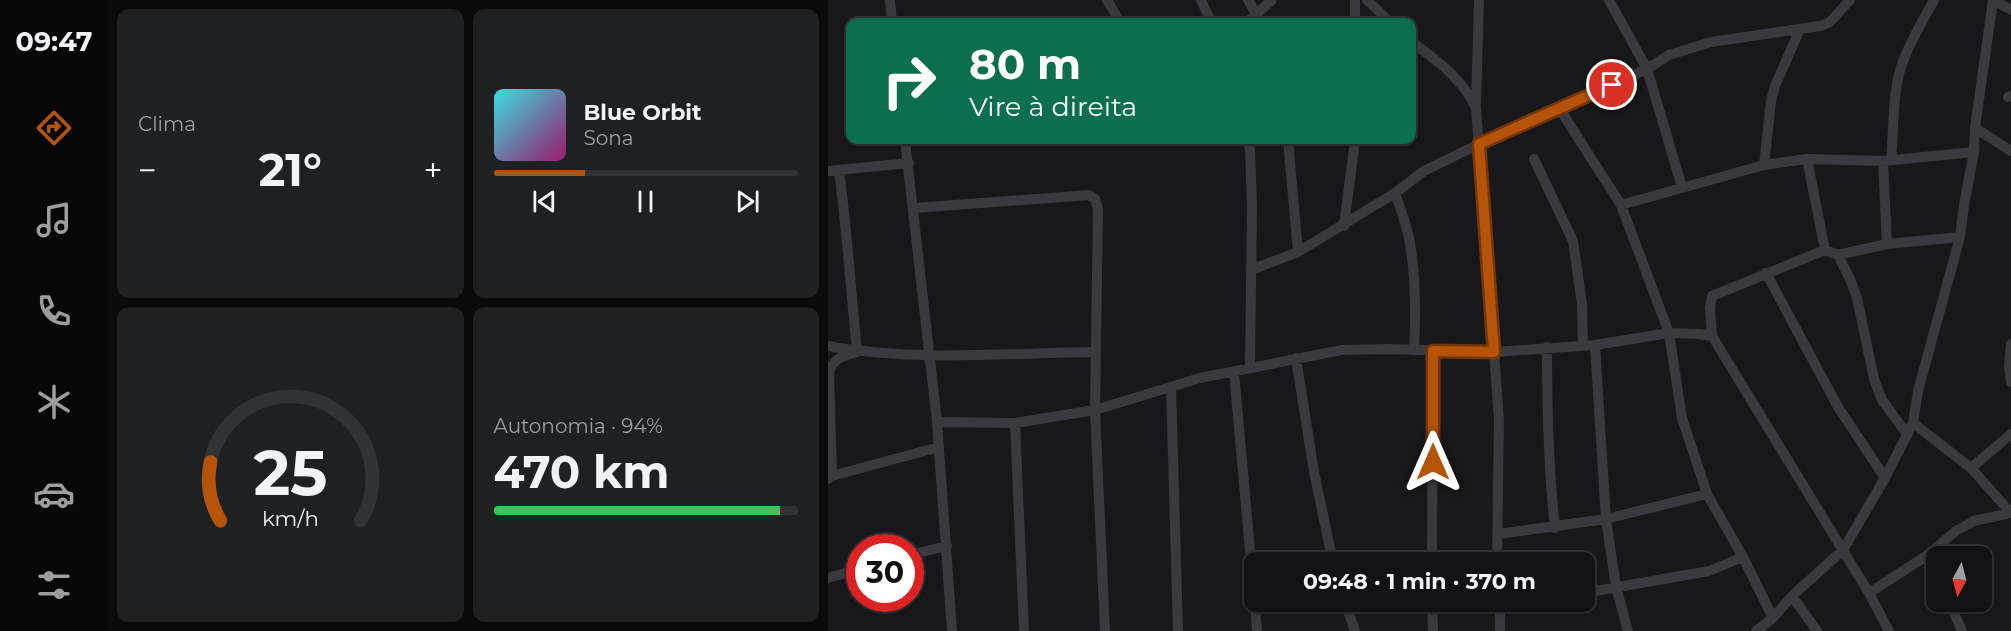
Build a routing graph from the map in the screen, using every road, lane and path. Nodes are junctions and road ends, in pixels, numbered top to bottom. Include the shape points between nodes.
1 (890, 0) edge
2 (1107, 0) edge
3 (1201, 0) edge
4 (1248, 0) edge
5 (1272, 0) edge
6 (1355, 0) edge
7 (1367, 0) edge
8 (1479, 0) edge
9 (1609, 0) edge
10 (1850, 0) edge
11 (1934, 0) edge
12 (1993, 0) edge
13 (2011, 10) edge
14 (892, 18) edge
15 (1118, 18) edge
16 (1209, 18) edge
17 (1252, 18) edge
18 (1355, 18) edge
19 (1386, 18) edge
20 (1800, 29) junction
21 (1416, 45) edge
22 (1647, 69) junction
23 (1476, 108) junction
24 (1559, 108) junction
25 (1975, 128) junction
26 (906, 144) edge
27 (1248, 144) edge
28 (1288, 144) edge
29 (1354, 144) edge
30 (1479, 144) junction
31 (2011, 151) edge
32 (1974, 152) junction
33 (1534, 159) dead end
34 (1807, 159) junction
35 (1887, 161) junction
36 (909, 163) junction
37 (1764, 165) junction
38 (834, 170) edge
39 (1682, 186) junction
40 (1395, 193) junction
41 (1621, 205) junction
42 (914, 208) junction
43 (1344, 226) junction
44 (1960, 237) junction
45 (1887, 244) junction
46 (1825, 250) junction
47 (1298, 252) junction
48 (1838, 255) junction
49 (1251, 270) junction
50 (1766, 273) junction
51 (1670, 333) junction
52 (1712, 336) junction
53 (2011, 344) edge
54 (1583, 345) junction
55 (1595, 345) junction
56 (828, 346) edge
57 (1547, 347) junction
58 (1414, 350) junction
59 (1433, 351) junction
60 (857, 352) junction
61 (1096, 352) junction
62 (1494, 352) junction
63 (931, 355) junction
64 (1296, 358) junction
65 (1250, 368) junction
66 (1234, 372) junction
67 (2011, 382) edge
68 (1171, 387) junction
69 (1095, 410) junction
70 (937, 422) junction
71 (1015, 423) junction
72 (1913, 423) junction
73 (1907, 434) junction
74 (2011, 434) edge
75 (939, 447) junction
76 (1971, 468) junction
77 (830, 477) edge
78 (1885, 478) junction
79 (1707, 494) junction
80 (2011, 513) edge
81 (1606, 519) junction
82 (1555, 528) junction
83 (1498, 534) junction
84 (947, 546) junction
85 (1938, 546) edge
86 (1842, 550) junction
87 (924, 552) edge
88 (1250, 552) edge
89 (1331, 552) edge
90 (1432, 552) edge
91 (1497, 552) edge
92 (1926, 556) edge
93 (1743, 557) junction
94 (846, 573) edge
95 (828, 578) edge
96 (1616, 587) junction
97 (1595, 591) edge
98 (1869, 593) junction
99 (1792, 596) junction
100 (1256, 612) edge
101 (1348, 612) edge
102 (1432, 612) edge
103 (1500, 612) edge
104 (1953, 612) edge
105 (1773, 618) junction
106 (952, 631) edge
107 (1024, 631) edge
108 (1104, 631) edge
109 (1178, 631) edge
110 (1257, 631) edge
111 (1355, 631) edge
112 (1433, 631) edge
113 (1500, 631) edge
114 (1628, 631) edge
115 (1756, 631) edge
116 (1817, 631) edge
117 (1889, 631) edge
118 (1962, 631) edge

1 - 14 street
2 - 15 street
3 - 16 street
4 - 17 street
5 - 17 street
6 - 18 street
7 - 19 street
8 - 23 street
9 - 22 street
10 - 20 street via 1830,22
11 - 35 street via 1900,69
12 - 13 street
12 - 25 street
20 - 22 street via 1711,42 1669,55
20 - 37 street via 1771,100
21 - 23 street via 1460,82
22 - 24 street
22 - 39 street
23 - 30 street
24 - 30 street
24 - 41 street
25 - 31 street
25 - 32 street
26 - 36 street
27 - 49 street
28 - 47 street
29 - 43 street
30 - 40 street via 1424,171
30 - 62 street
32 - 35 street
32 - 44 street
33 - 54 street via 1573,241
34 - 35 street
34 - 37 street
34 - 46 street
35 - 45 street
36 - 38 street
36 - 42 street
37 - 39 street
38 - 60 street via 846,226
39 - 41 street
40 - 43 street
40 - 58 street via 1412,261
41 - 51 street
42 - 61 street via 1089,195 1095,199
42 - 63 street
43 - 47 street
44 - 45 street
44 - 72 street
45 - 48 street
46 - 48 street
46 - 50 street
47 - 49 street
48 - 73 street via 1857,298 1882,400
49 - 65 street
50 - 52 street via 1712,296
50 - 78 street via 1838,407
51 - 52 street
51 - 55 street
51 - 79 street via 1682,418
52 - 86 street
53 - 67 street
54 - 55 street
54 - 57 street
55 - 81 street
56 - 60 street
57 - 62 street
57 - 82 street via 1548,443
58 - 59 street
58 - 64 street via 1342,350
59 - 62 street
59 - 90 street
60 - 63 street
60 - 77 street via 837,358 829,373
61 - 63 street
61 - 69 street
62 - 83 street via 1499,420
63 - 70 street
64 - 65 street
64 - 89 street
65 - 66 street
66 - 68 street
66 - 88 street
68 - 69 street
68 - 109 street
69 - 71 street
69 - 108 street
70 - 71 street
70 - 75 street
71 - 107 street
72 - 73 street
72 - 76 street
73 - 78 street
74 - 76 street
75 - 77 street
75 - 84 street
76 - 80 street
78 - 86 street
79 - 81 street
79 - 93 street
80 - 85 street via 1974,521
81 - 82 street
81 - 96 street
82 - 83 street
83 - 91 street
84 - 87 street
84 - 106 street
86 - 98 street
86 - 99 street
92 - 98 street
93 - 96 street via 1708,571
93 - 105 street
94 - 95 street
96 - 97 street
96 - 114 street
98 - 117 street
99 - 105 street
99 - 116 street
100 - 110 street
101 - 111 street
102 - 112 street
103 - 113 street
104 - 118 street
105 - 115 street

